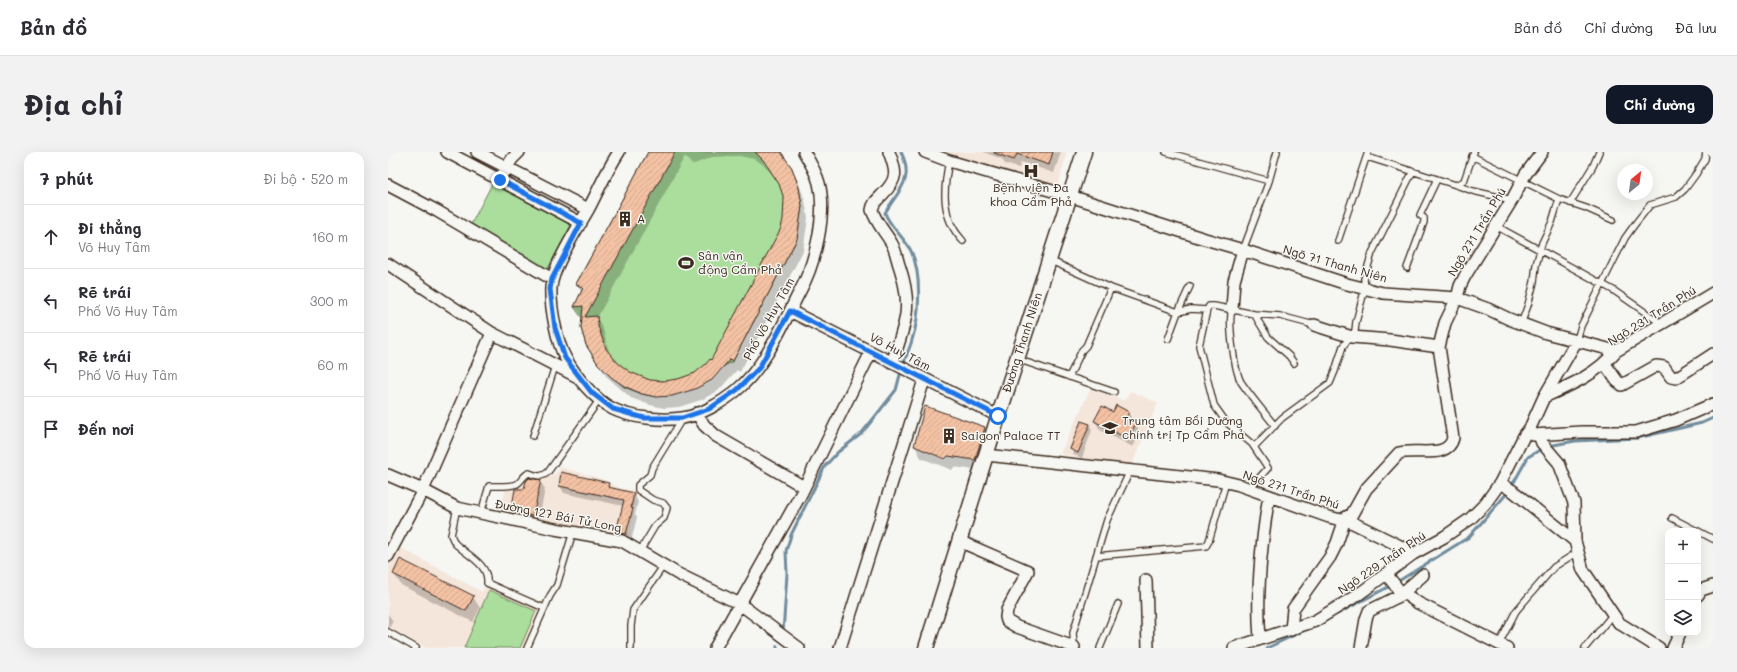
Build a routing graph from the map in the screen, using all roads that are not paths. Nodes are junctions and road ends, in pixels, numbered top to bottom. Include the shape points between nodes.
1 (447, 152) edge
2 (477, 152) edge
3 (519, 152) edge
4 (619, 152) edge
5 (804, 152) edge
6 (889, 152) edge
7 (925, 152) edge
8 (1084, 152) edge
9 (1166, 152) edge
10 (1277, 152) edge
11 (1542, 152) edge
12 (1599, 152) edge
13 (1706, 152) edge
14 (1181, 154) edge
15 (1368, 154) edge
16 (1473, 154) edge
17 (949, 161) junction
18 (507, 167) junction
19 (1413, 171) junction
20 (1437, 179) junction
21 (500, 180) junction
22 (1270, 180) junction
23 (1522, 181) junction
24 (388, 185) edge
25 (1456, 185) junction
26 (1070, 196) junction
27 (1512, 200) junction
28 (1558, 200) junction
29 (1570, 203) junction
30 (588, 209) junction
31 (1613, 220) dead end
32 (581, 223) junction
33 (1496, 226) junction
34 (963, 241) dead end
35 (1338, 241) dead end
36 (1243, 250) junction
37 (1540, 250) junction
38 (1049, 260) junction
39 (388, 264) edge
40 (1407, 268) dead end
41 (552, 279) junction
42 (1601, 285) junction
43 (1190, 286) dead end
44 (1111, 288) junction
45 (1365, 288) junction
46 (1713, 293) edge
47 (1458, 298) junction
48 (1232, 309) junction
49 (1207, 310) junction
50 (790, 311) junction
51 (1178, 312) junction
52 (1254, 314) junction
53 (1521, 324) junction
54 (1662, 324) junction
55 (1314, 325) joint
56 (492, 333) junction
57 (1352, 337) junction
58 (1168, 339) dead end
59 (1577, 340) junction
60 (1439, 347) junction
61 (1616, 351) junction
62 (871, 352) junction
63 (1713, 354) edge
64 (1017, 359) junction
65 (892, 363) junction
66 (1294, 363) dead end
67 (1606, 364) junction
68 (554, 366) junction
69 (1069, 377) junction
70 (580, 378) junction
71 (924, 380) junction
72 (1114, 392) dead end
73 (1544, 397) junction
74 (600, 399) junction
75 (1713, 404) edge
76 (697, 413) junction
77 (998, 416) junction
78 (682, 418) junction
79 (1275, 426) junction
80 (533, 436) dead end
81 (1524, 436) junction
82 (1541, 439) junction
83 (1254, 447) junction
84 (986, 455) junction
85 (1130, 471) junction
86 (388, 475) edge
87 (1226, 482) junction
88 (804, 487) junction
89 (1505, 487) junction
90 (1250, 489) junction
91 (423, 490) junction
92 (1269, 496) junction
93 (458, 508) junction
94 (481, 513) junction
95 (1345, 518) junction
96 (1672, 518) dead end
97 (1692, 528) edge
98 (573, 532) junction
99 (1701, 533) edge
100 (1713, 539) edge
101 (960, 541) junction
102 (1577, 546) junction
103 (640, 551) junction
104 (1413, 554) junction
105 (388, 556) edge
106 (1096, 556) junction
107 (664, 565) junction
108 (1423, 575) dead end
109 (1146, 580) dead end
110 (1394, 584) junction
111 (1713, 586) edge
112 (1701, 590) edge
113 (740, 604) junction
114 (1118, 604) dead end
115 (544, 608) junction
116 (1613, 614) junction
117 (1291, 630) junction
118 (388, 632) edge
119 (1679, 636) edge
120 (1260, 639) junction
121 (1503, 646) edge
122 (416, 648) edge
123 (527, 648) edge
124 (631, 648) edge
125 (716, 648) edge
126 (799, 648) edge
127 (840, 648) edge
128 (926, 648) edge
129 (1075, 648) edge
130 (1100, 648) edge
131 (1148, 648) edge
132 (1234, 648) edge
133 (1361, 648) edge
134 (1586, 648) edge
135 (1659, 648) edge
136 (1673, 648) edge

1 - 21 street
2 - 18 street
3 - 18 street
4 - 30 street, Phố Võ Huy Tâm
5 - 50 street, Phố Võ Huy Tâm via 812,164 819,184 821,208 818,239 806,280
6 - 65 street via 895,179 872,210 893,246 905,284 908,304
7 - 17 street, Ngõ 71 Thanh Niên
8 - 26 street, Đường Thanh Niên
9 - 14 lane
10 - 22 lane
11 - 23 street, Ngõ 271 Trần Phú
12 - 29 lane
13 - 42 lane via 1705,159 1685,189 1676,197 1650,205 1635,224
14 - 22 lane
15 - 19 lane
15 - 35 lane
16 - 23 lane
16 - 25 lane via 1464,181
17 - 26 street, Ngõ 71 Thanh Niên
17 - 34 lane via 944,185 948,212 950,222
18 - 21 street
18 - 30 street
19 - 20 lane
19 - 45 lane via 1372,253 1364,279
20 - 25 lane
20 - 40 lane via 1420,215 1424,222
21 - 32 street
22 - 36 lane
23 - 27 street, Ngõ 271 Trần Phú
23 - 28 lane
24 - 41 street
25 - 27 lane
26 - 36 street, Ngõ 71 Thanh Niên
26 - 38 street, Đường Thanh Niên
27 - 33 street, Ngõ 271 Trần Phú
28 - 29 lane
28 - 37 lane
29 - 31 lane
30 - 32 street, Phố Võ Huy Tâm
32 - 41 street, Phố Võ Huy Tâm
33 - 37 lane
33 - 47 street, Ngõ 271 Trần Phú via 1465,276
36 - 45 street, Ngõ 71 Thanh Niên
36 - 48 street via 1234,281
37 - 42 lane
37 - 53 lane via 1534,282
38 - 44 lane
38 - 64 street, Đường Thanh Niên
39 - 56 street
41 - 70 street, Phố Võ Huy Tâm via 550,289 555,328 565,358
42 - 54 lane via 1613,290
42 - 59 lane
43 - 51 lane
44 - 51 lane
44 - 69 lane via 1086,346 1076,360
45 - 47 street, Ngõ 71 Thanh Niên via 1383,293
45 - 57 lane
46 - 54 street, Ngõ 231 Trần Phú
47 - 53 street, Ngõ 71 Thanh Niên
47 - 60 street, Ngõ 271 Trần Phú via 1445,323
48 - 49 lane via 1209,306
48 - 52 lane
48 - 79 lane via 1231,329 1241,381
49 - 51 lane
49 - 83 lane via 1199,346 1214,405 1226,422
50 - 62 street, Võ Huy Tâm
50 - 76 street, Phố Võ Huy Tâm via 759,368 737,390 709,409
51 - 58 lane
52 - 55 lane via 1280,316
52 - 66 lane via 1268,337
53 - 59 street, Ngõ 71 Thanh Niên
54 - 61 street, Ngõ 231 Trần Phú
55 - 57 street
56 - 68 street
56 - 91 street
57 - 60 street
57 - 79 lane via 1348,338 1343,346 1330,383
59 - 61 street, Ngõ 71 Thanh Niên
59 - 73 street, Ngõ 229 Trần Phú
60 - 95 street, Ngõ 271 Trần Phú via 1452,442 1448,447 1437,451 1399,453 1366,489 1352,514
61 - 67 street, Ngõ 231 Trần Phú
62 - 65 street, Võ Huy Tâm
62 - 88 street
63 - 67 street via 1676,378 1671,377 1664,367 1656,366 1622,385
64 - 69 lane
64 - 77 street, Đường Thanh Niên
65 - 71 street, Võ Huy Tâm
67 - 73 street, Ngõ 231 Trần Phú via 1581,380
68 - 70 street
68 - 80 lane
69 - 72 lane
70 - 74 street, Phố Võ Huy Tâm
71 - 77 street, Võ Huy Tâm
71 - 127 street
73 - 81 street, Ngõ 229 Trần Phú
74 - 78 street, Phố Võ Huy Tâm via 613,409 644,418
74 - 94 lane via 548,472 536,476 524,474 518,483 511,485 489,486
75 - 82 street via 1676,420 1636,432 1582,432
76 - 78 street, Phố Võ Huy Tâm
76 - 88 street via 704,425 716,436
77 - 84 street, Đường Thanh Niên
78 - 103 lane via 650,475 638,486 638,490 663,503 667,508 664,518 655,526
79 - 83 lane
81 - 82 street
81 - 89 street, Ngõ 229 Trần Phú
82 - 102 street via 1559,463 1574,503
83 - 90 lane via 1268,468
84 - 85 street, Ngõ 271 Trần Phú
84 - 101 street, Đường Thanh Niên
85 - 87 street, Ngõ 271 Trần Phú
85 - 106 lane via 1107,520
86 - 91 street, Đường 127 Bái Tử Long
87 - 90 street, Ngõ 271 Trần Phú
87 - 106 lane via 1206,546
88 - 113 street
89 - 102 street
89 - 104 street, Ngõ 229 Trần Phú via 1470,519 1444,538
90 - 92 street, Ngõ 271 Trần Phú
91 - 93 street, Đường 127 Bái Tử Long
91 - 105 street
92 - 95 street, Ngõ 271 Trần Phú via 1329,517 1340,520
92 - 120 street via 1258,583
93 - 94 street, Đường 127 Bái Tử Long
93 - 115 lane via 451,535 456,545 481,566 487,574 487,583
94 - 98 street, Đường 127 Bái Tử Long
95 - 104 street
95 - 117 street via 1330,557 1292,610
96 - 97 lane
98 - 103 street, Đường 127 Bái Tử Long via 622,541
98 - 115 lane via 562,573
99 - 100 lane
101 - 128 street, Đường Thanh Niên
101 - 129 street via 1028,571 1007,610 1007,621
102 - 116 street via 1583,570
102 - 121 lane via 1554,567 1516,612
103 - 107 street, Đường 127 Bái Tử Long
104 - 110 street, Ngõ 229 Trần Phú
106 - 129 lane via 1073,633 1072,642
107 - 113 street, Đường 127 Bái Tử Long
107 - 124 lane via 633,610
108 - 110 street
109 - 131 street
110 - 117 street, Ngõ 229 Trần Phú
110 - 121 street via 1427,608
110 - 133 street via 1369,612
111 - 112 street
113 - 125 street
113 - 126 street, Đường 127 Bái Tử Long
114 - 130 lane
115 - 123 lane
116 - 134 lane
116 - 135 street via 1619,624
117 - 120 street, Ngõ 229 Trần Phú
118 - 122 lane
119 - 136 street
120 - 132 street, Ngõ 229 Trần Phú

